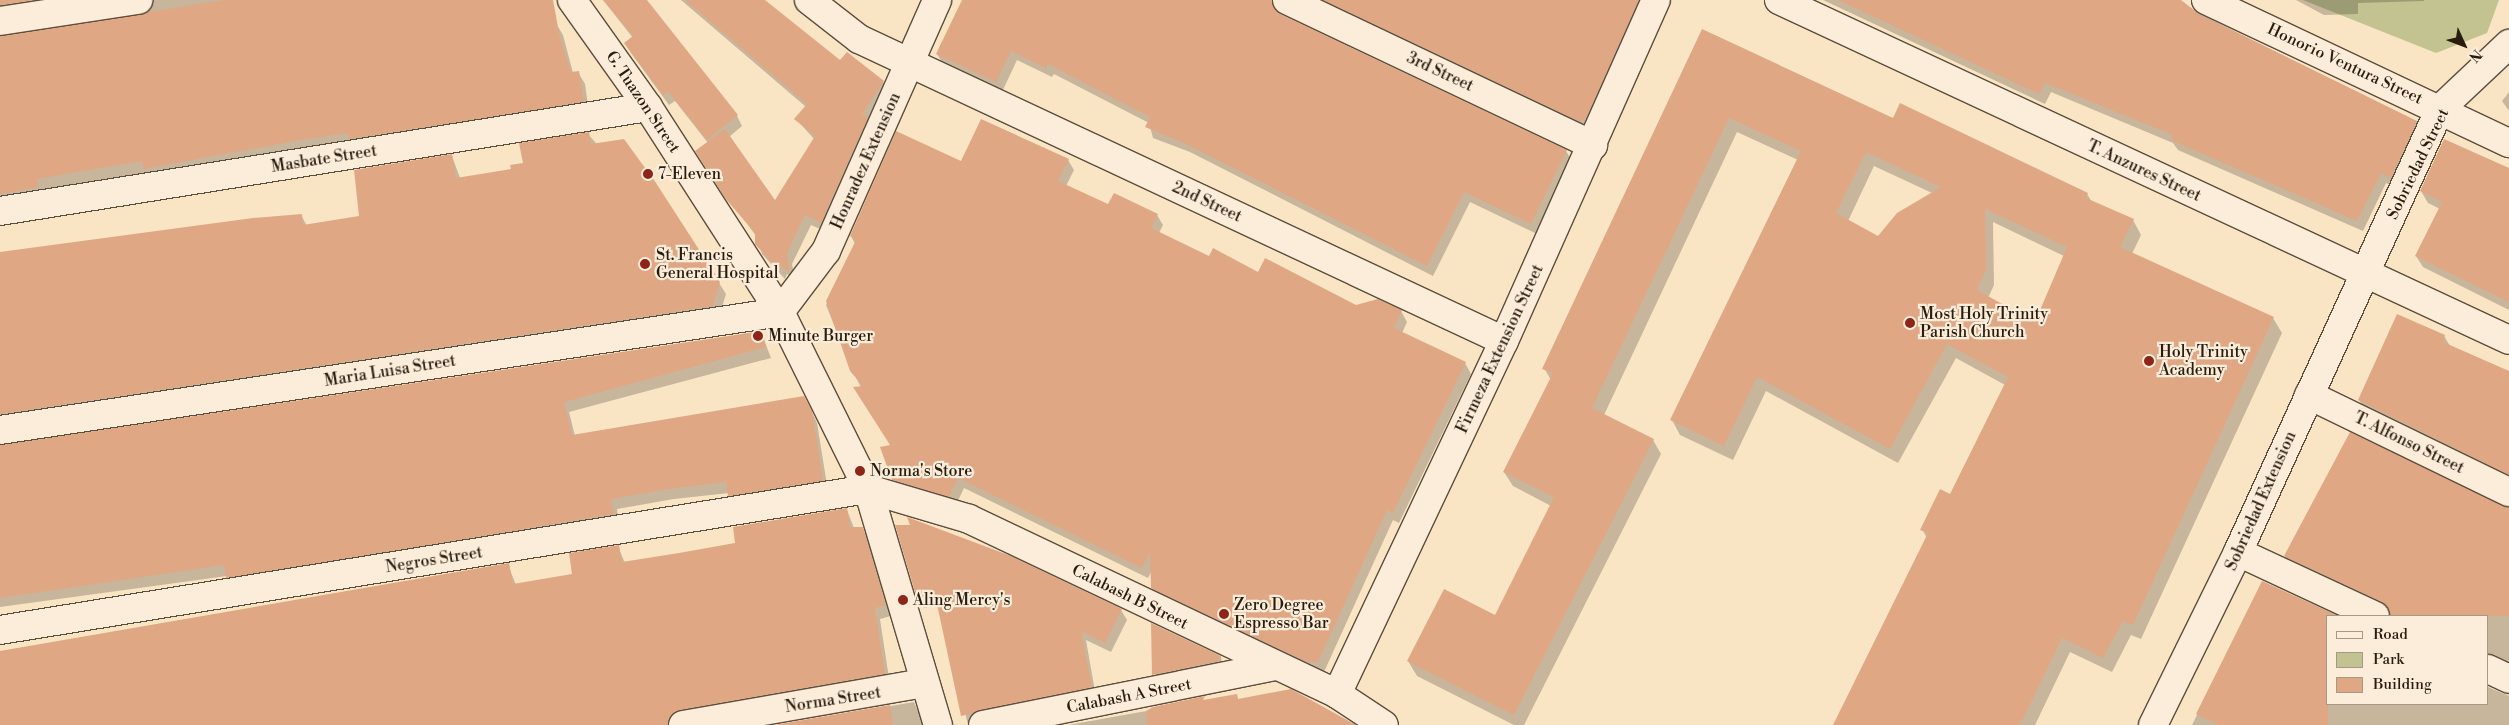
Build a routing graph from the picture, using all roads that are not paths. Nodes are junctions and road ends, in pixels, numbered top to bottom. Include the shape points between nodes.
1 (138, 0) edge
2 (572, 0) edge
3 (809, 0) edge
4 (937, 0) edge
5 (1287, 0) edge
6 (1656, 0) edge
7 (1779, 0) edge
8 (2206, 0) edge
9 (0, 21) edge
10 (2509, 44) edge
11 (910, 63) junction
12 (648, 107) junction
13 (2440, 109) junction
14 (2509, 143) edge
15 (1593, 144) junction
16 (0, 211) edge
17 (2366, 275) junction
18 (780, 312) junction
19 (2509, 340) edge
20 (1504, 341) junction
21 (2309, 395) junction
22 (0, 430) edge
23 (868, 489) junction
24 (2509, 492) edge
25 (2238, 552) junction
26 (2373, 615) edge
27 (0, 630) edge
28 (1275, 666) junction
29 (2489, 669) edge
30 (2509, 679) edge
31 (924, 683) junction
32 (1337, 694) junction
33 (2161, 723) edge
34 (683, 725) edge
35 (938, 725) edge
36 (983, 725) edge
37 (1384, 725) edge

1 - 9 street
2 - 12 street, G. Tuazon Street
3 - 11 street, 2nd Street via 859,39
4 - 11 street, Honradez Extension
5 - 15 street, 3rd Street
6 - 15 street, Firmeza Extension Street
7 - 17 street, T. Anzures Street
8 - 13 street, Honorio Ventura Street
10 - 13 street, Sobriedad Street
11 - 18 street, Honradez Extension via 826,251
11 - 20 street, 2nd Street
12 - 16 street, Masbate Street
12 - 18 street, G. Tuazon Street
13 - 14 street, Honorio Ventura Street
13 - 17 street, Sobriedad Street
15 - 20 street, Firmeza Extension Street
17 - 19 street, T. Anzures Street
17 - 21 street, Sobriedad Extension
18 - 22 street, Maria Luisa Street
18 - 23 street, G. Tuazon Street
20 - 32 street, Firmeza Extension Street
21 - 24 street, T. Alfonso Street
21 - 25 street, Sobriedad Extension
23 - 27 street, Negros Street
23 - 28 street, Calabash B Street via 969,519
23 - 31 street, G. Tuazon Street
25 - 26 street
25 - 33 street, Sobriedad Extension
28 - 32 street, Calabash B Street
28 - 36 street, Calabash A Street
29 - 30 street
31 - 34 street, Norma Street
31 - 35 street, G. Tuazon Street
32 - 37 street, Calabash B Street

